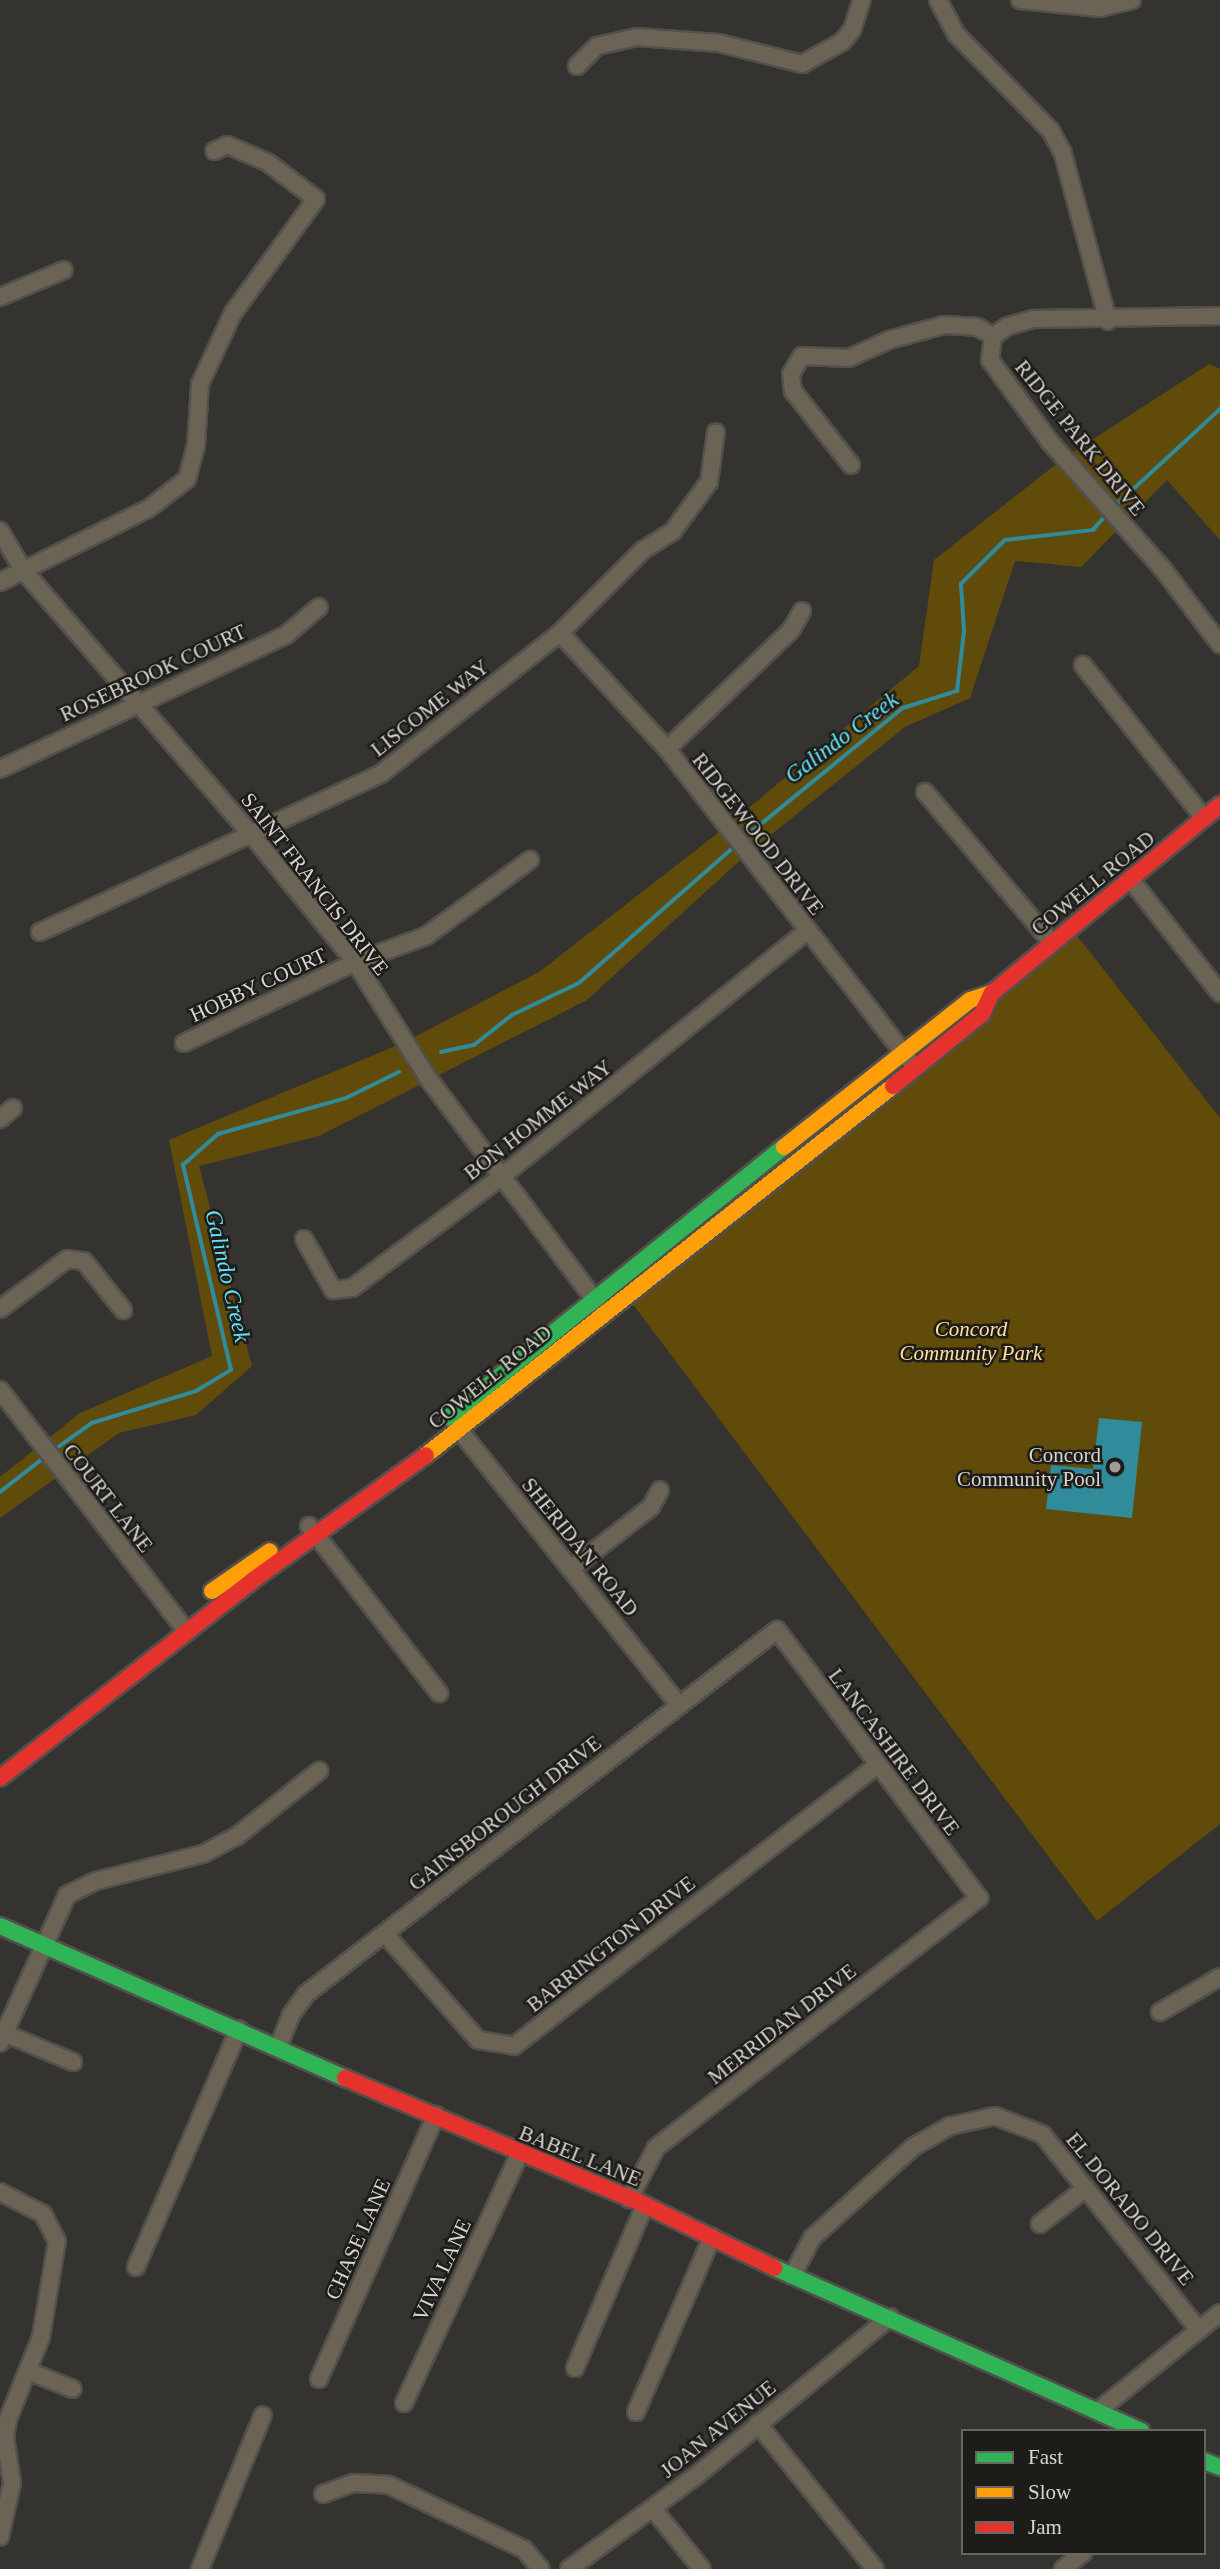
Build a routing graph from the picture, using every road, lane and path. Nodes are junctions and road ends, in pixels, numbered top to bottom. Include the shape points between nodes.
1 (862, 0) edge
2 (937, 0) edge
3 (1020, 0) edge
4 (1132, 0) edge
5 (577, 66) dead end
6 (214, 151) dead end
7 (64, 270) dead end
8 (0, 297) edge
9 (1220, 316) edge
10 (1108, 321) junction
11 (993, 336) junction
12 (716, 432) dead end
13 (851, 465) dead end
14 (0, 531) edge
15 (23, 570) junction
16 (0, 582) edge
17 (319, 607) dead end
18 (802, 611) dead end
19 (561, 633) junction
20 (1220, 644) edge
21 (1083, 665) dead end
22 (135, 702) junction
23 (667, 749) junction
24 (0, 769) edge
25 (925, 792) dead end
26 (1220, 805) edge
27 (1204, 818) junction
28 (251, 834) junction
29 (530, 860) dead end
30 (1131, 880) junction
31 (807, 931) junction
32 (40, 932) dead end
33 (1052, 943) junction
34 (355, 962) junction
35 (992, 993) junction
36 (1220, 993) edge
37 (184, 1043) dead end
38 (902, 1052) junction
39 (914, 1067) junction
40 (13, 1108) dead end
41 (0, 1119) edge
42 (501, 1177) junction
43 (304, 1239) dead end
44 (593, 1298) junction
45 (0, 1309) edge
46 (123, 1310) dead end
47 (603, 1312) junction
48 (0, 1390) edge
49 (454, 1424) junction
50 (660, 1490) dead end
51 (314, 1531) junction
52 (572, 1569) junction
53 (181, 1625) junction
54 (777, 1630) joint
55 (439, 1693) dead end
56 (678, 1704) junction
57 (0, 1762) edge
58 (876, 1766) junction
59 (319, 1771) dead end
60 (0, 1778) edge
61 (979, 1898) joint
62 (0, 1926) edge
63 (384, 1934) junction
64 (43, 1944) junction
65 (1220, 1977) edge
66 (1160, 2012) dead end
67 (239, 2029) junction
68 (2, 2038) edge
69 (279, 2045) junction
70 (73, 2062) dead end
71 (436, 2115) junction
72 (519, 2155) junction
73 (1086, 2188) junction
74 (0, 2192) edge
75 (629, 2199) junction
76 (645, 2205) junction
77 (1040, 2224) dead end
78 (712, 2237) junction
79 (136, 2267) dead end
80 (792, 2276) junction
81 (1220, 2313) edge
82 (890, 2317) junction
83 (1199, 2330) junction
84 (575, 2368) dead end
85 (29, 2371) junction
86 (319, 2379) dead end
87 (73, 2389) dead end
88 (404, 2403) dead end
89 (1099, 2410) junction
90 (636, 2412) dead end
91 (263, 2415) dead end
92 (758, 2424) junction
93 (1137, 2429) edge
94 (323, 2494) dead end
95 (653, 2509) junction
96 (0, 2537) edge
97 (1080, 2555) edge
98 (200, 2569) edge
99 (541, 2569) edge
100 (569, 2569) edge
101 (702, 2569) edge
102 (876, 2569) edge
103 (1063, 2569) edge

1 - 5 street via 852,30 842,42 802,64 719,43 637,37 597,46
2 - 10 street via 956,34 1051,131 1063,154
3 - 4 street via 1100,8
6 - 15 street via 227,145 267,162 316,199 233,313 200,384 196,445 187,479 148,509
7 - 8 street
9 - 10 street
10 - 11 street via 1032,319
11 - 13 street via 977,327 944,325 889,340 849,358 802,356 791,374 793,391
11 - 20 street, RIDGE PARK DRIVE via 990,360 998,372 1050,442 1105,501
12 - 19 street, LISCOME WAY via 709,482 673,531 643,550
14 - 15 street, SAINT FRANCIS DRIVE
15 - 16 street
15 - 22 street, SAINT FRANCIS DRIVE
17 - 22 street, ROSEBROOK COURT via 286,635
18 - 23 street via 790,630
19 - 23 street, RIDGEWOOD DRIVE
19 - 28 street, LISCOME WAY via 382,773
21 - 27 street
22 - 24 street, ROSEBROOK COURT
22 - 28 street, SAINT FRANCIS DRIVE
23 - 31 street, RIDGEWOOD DRIVE
25 - 33 street
26 - 27 street, COWELL ROAD
27 - 30 street, COWELL ROAD
28 - 32 street, LISCOME WAY
28 - 34 street, SAINT FRANCIS DRIVE
29 - 34 street, HOBBY COURT via 426,936
30 - 33 street, COWELL ROAD
30 - 36 street
31 - 38 street, RIDGEWOOD DRIVE
31 - 42 street, BON HOMME WAY
33 - 35 street, COWELL ROAD
34 - 37 street, HOBBY COURT
34 - 42 street, SAINT FRANCIS DRIVE via 428,1078
35 - 38 street, COWELL ROAD via 970,1000
35 - 39 street, COWELL ROAD via 982,1014
38 - 39 street, RIDGEWOOD DRIVE
38 - 44 street, COWELL ROAD
39 - 47 street, COWELL ROAD
40 - 41 street
42 - 43 street, BON HOMME WAY via 352,1288 333,1290
42 - 44 street, SAINT FRANCIS DRIVE
44 - 47 street, SAINT FRANCIS DRIVE
44 - 49 street, COWELL ROAD
45 - 46 street via 66,1259 84,1261
47 - 49 street, COWELL ROAD
48 - 53 street, COURT LANE
49 - 51 street, COWELL ROAD
49 - 52 street, SHERIDAN ROAD
50 - 52 street via 651,1507
51 - 53 street, COWELL ROAD via 243,1567
51 - 55 street
52 - 56 street, SHERIDAN ROAD
53 - 57 street, COWELL ROAD
53 - 60 street, COWELL ROAD
54 - 56 street, GAINSBOROUGH DRIVE
54 - 58 street, LANCASHIRE DRIVE
56 - 63 street, GAINSBOROUGH DRIVE
58 - 61 street, LANCASHIRE DRIVE
58 - 63 street, BARRINGTON DRIVE via 514,2046 478,2040
59 - 64 street via 237,1836 203,1854 96,1881 67,1895
61 - 75 street, MERRIDAN DRIVE via 656,2148
62 - 64 street, BABEL LANE
63 - 69 street, GAINSBOROUGH DRIVE via 306,1994
64 - 67 street, BABEL LANE
64 - 68 street
65 - 66 street
67 - 69 street, BABEL LANE
67 - 79 street
68 - 70 street
69 - 71 street, BABEL LANE
71 - 72 street, BABEL LANE
71 - 86 street, CHASE LANE
72 - 75 street, BABEL LANE
72 - 88 street, VIVA LANE
73 - 77 street
73 - 80 street, EL DORADO DRIVE via 1042,2134 995,2116 950,2126 913,2147 813,2238
73 - 83 street, EL DORADO DRIVE
74 - 85 street via 43,2214 57,2241 41,2337
75 - 76 street, BABEL LANE
76 - 78 street, BABEL LANE
76 - 84 street
78 - 80 street, BABEL LANE
78 - 90 street
80 - 82 street, BABEL LANE
81 - 83 street
82 - 89 street, BABEL LANE
82 - 92 street, JOAN AVENUE
83 - 89 street
85 - 87 street
85 - 96 street via 8,2419 5,2437 12,2483
89 - 93 street, BABEL LANE
91 - 98 street
92 - 95 street, JOAN AVENUE
92 - 102 street
94 - 99 street via 354,2483 389,2486 524,2549
95 - 100 street, JOAN AVENUE
95 - 101 street
97 - 103 street

